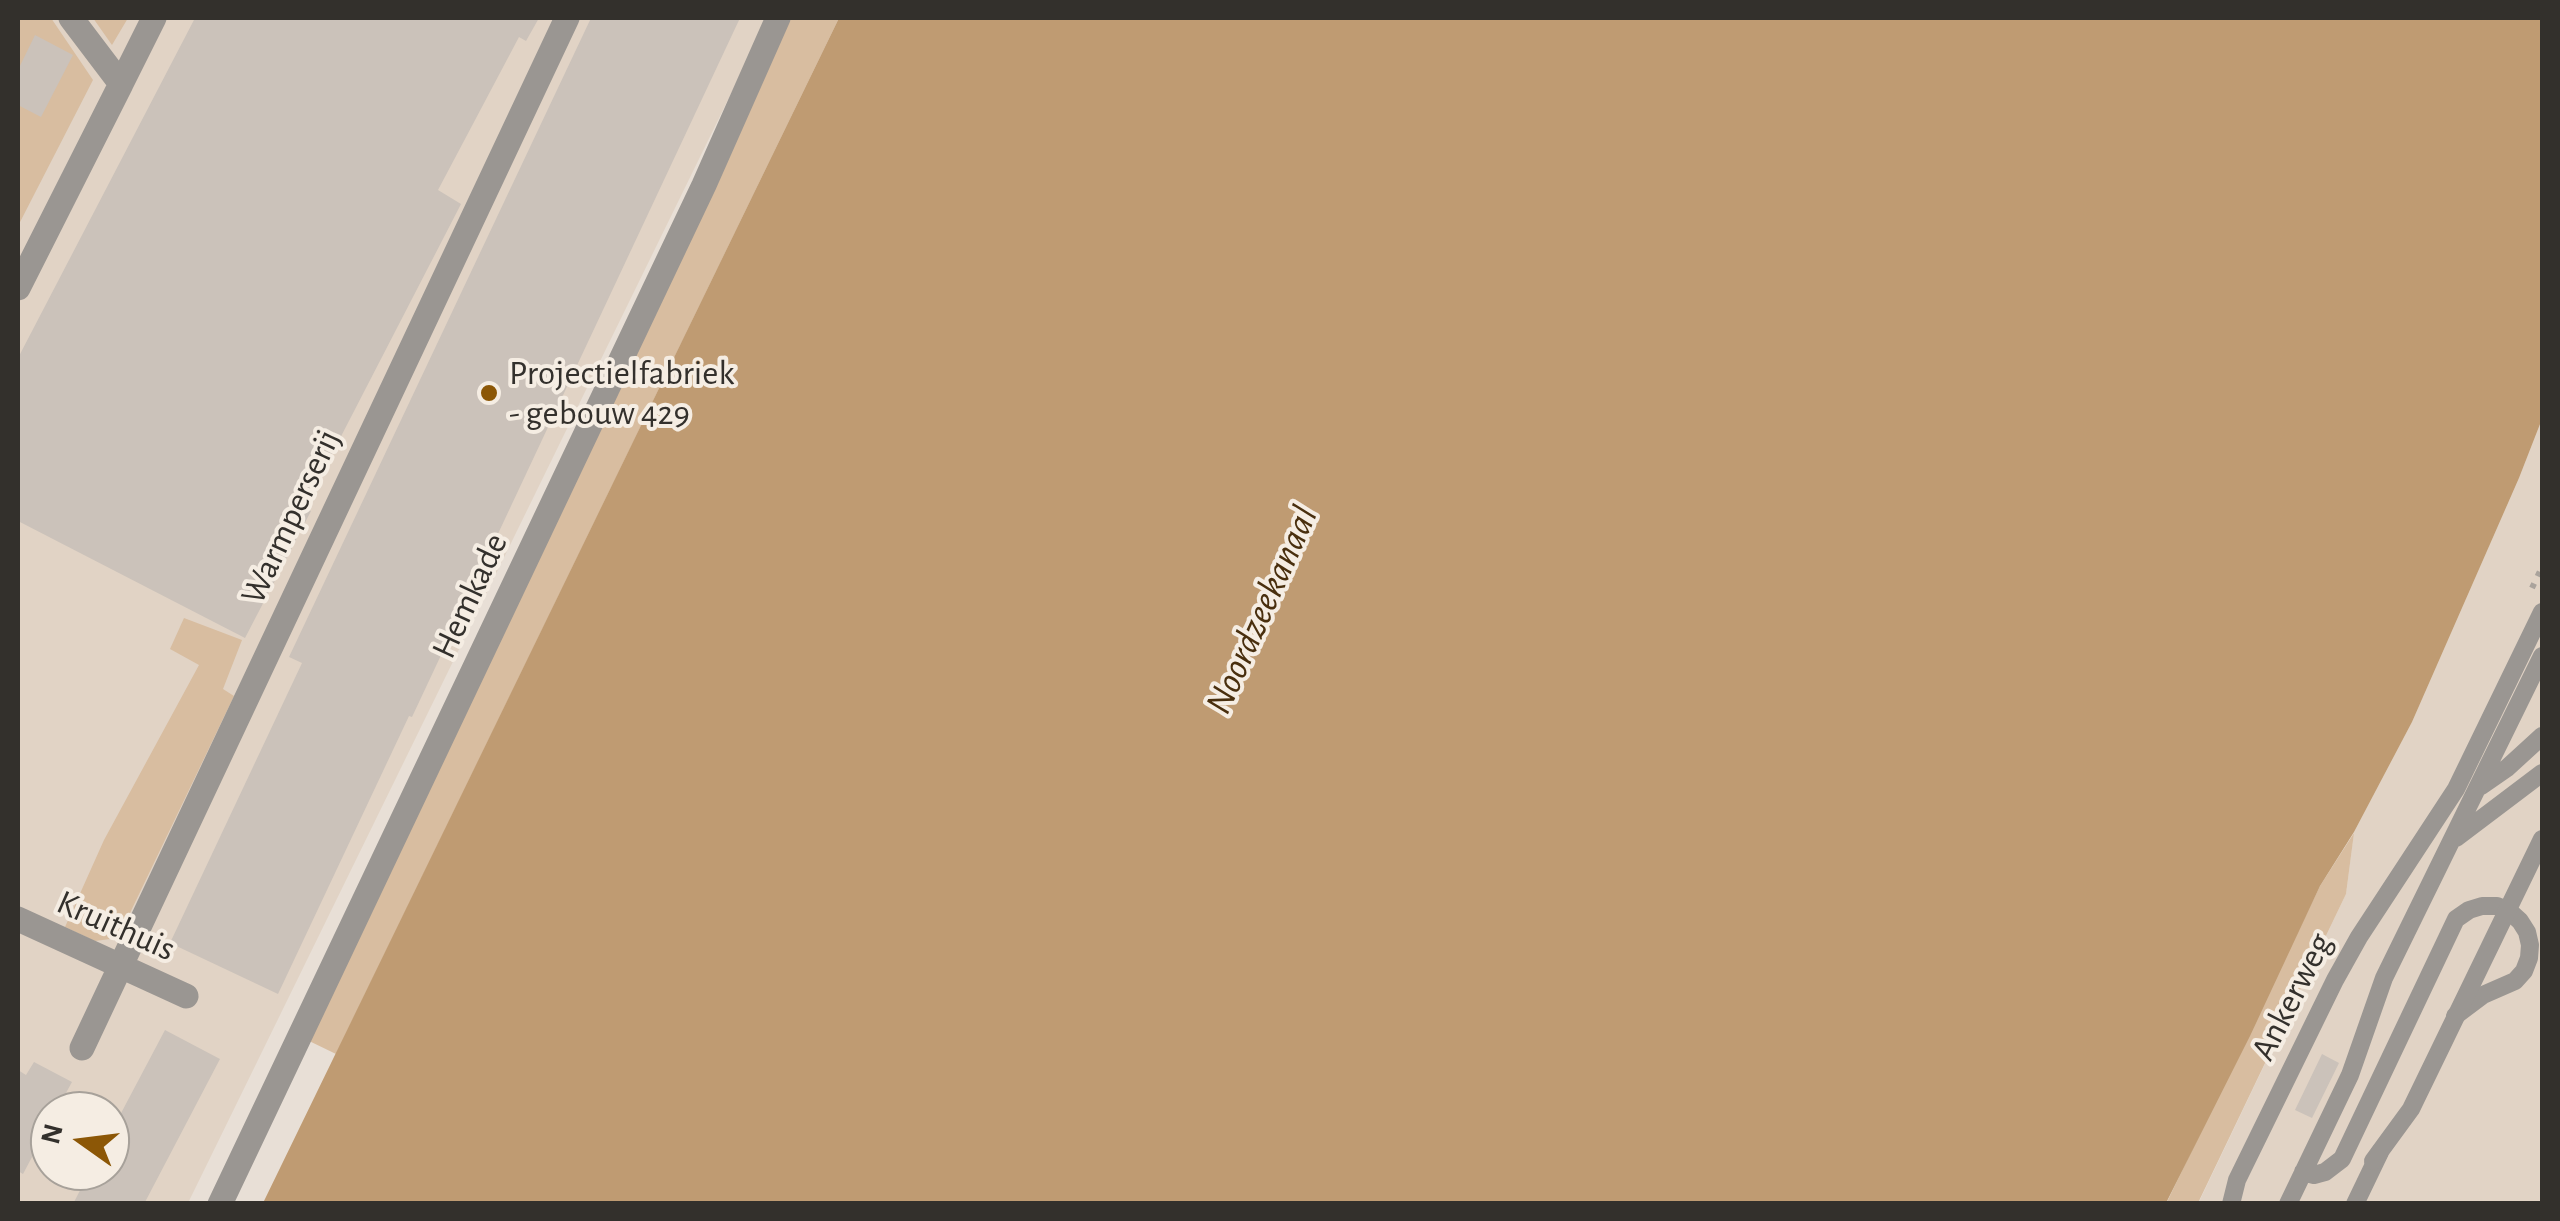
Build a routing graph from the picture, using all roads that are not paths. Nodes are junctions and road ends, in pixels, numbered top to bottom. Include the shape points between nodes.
1 (71, 18) edge
2 (154, 18) edge
3 (566, 18) edge
4 (778, 18) edge
5 (121, 84) junction
6 (18, 288) edge
7 (2542, 612) edge
8 (2542, 656) edge
9 (2542, 736) edge
10 (2542, 772) edge
11 (2478, 788) junction
12 (2456, 790) junction
13 (2430, 830) junction
14 (2542, 839) edge
15 (2452, 841) junction
16 (18, 919) edge
17 (121, 966) junction
18 (186, 996) dead end
19 (82, 1048) dead end
20 (2304, 1172) junction
21 (220, 1204) edge
22 (2231, 1204) edge
23 (2288, 1204) edge
24 (2353, 1204) edge

1 - 5 street
2 - 5 street
3 - 17 street, Warmperserij
4 - 21 street, Hemkade
5 - 6 street
7 - 12 lane, Ankerweg
8 - 11 lane, Ankerweg
9 - 11 lane, Ankerweg
10 - 15 lane, Ankerweg
11 - 12 lane
11 - 15 lane, Ankerweg
12 - 13 lane, Ankerweg
13 - 15 lane via 2437,846
13 - 22 lane, Ankerweg via 2335,980
14 - 24 lane, bridge via 2411,1108
15 - 20 lane, Ankerweg via 2384,978 2350,1075
16 - 17 street, Kruithuis
17 - 18 street, Kruithuis
17 - 19 street, Warmperserij
20 - 23 lane, Ankerweg
20 - 24 lane via 2325,1172 2342,1159 2456,918 2482,906 2510,912 2527,932 2524,971 2449,1021

